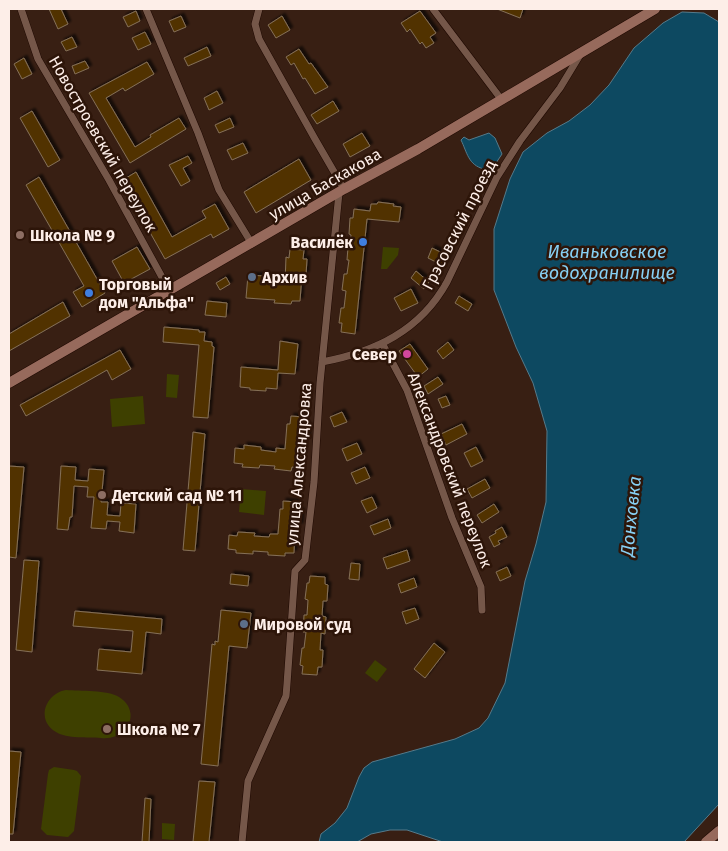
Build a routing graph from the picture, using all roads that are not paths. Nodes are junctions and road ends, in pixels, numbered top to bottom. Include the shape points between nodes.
1 (21, 9) edge
2 (146, 9) edge
3 (259, 9) edge
4 (433, 9) edge
5 (655, 9) edge
6 (582, 52) junction
7 (501, 99) junction
8 (342, 191) junction
9 (252, 244) junction
10 (169, 290) junction
11 (382, 343) junction
12 (322, 362) junction
13 (9, 383) edge
14 (482, 610) dead end
15 (719, 831) edge
16 (242, 842) edge
17 (706, 842) edge

1 - 10 street, Новостроевский переулок via 38,59
2 - 9 street via 219,190
3 - 8 street via 255,24 259,39
4 - 7 street
5 - 6 street, улица Баскакова
6 - 7 street, улица Баскакова
6 - 11 street, Грэсовский проезд via 497,177 439,296 416,323
7 - 8 street, улица Баскакова
8 - 9 street, улица Баскакова
8 - 12 street, улица Александровка
9 - 10 street, улица Баскакова
10 - 13 street, улица Баскакова
11 - 12 street, Грэсовский проезд via 347,357
11 - 14 street, Александровский переулок via 407,390 452,518 482,587
12 - 16 street, улица Александровка via 305,560 295,571 288,684 286,696 248,781
15 - 17 street

